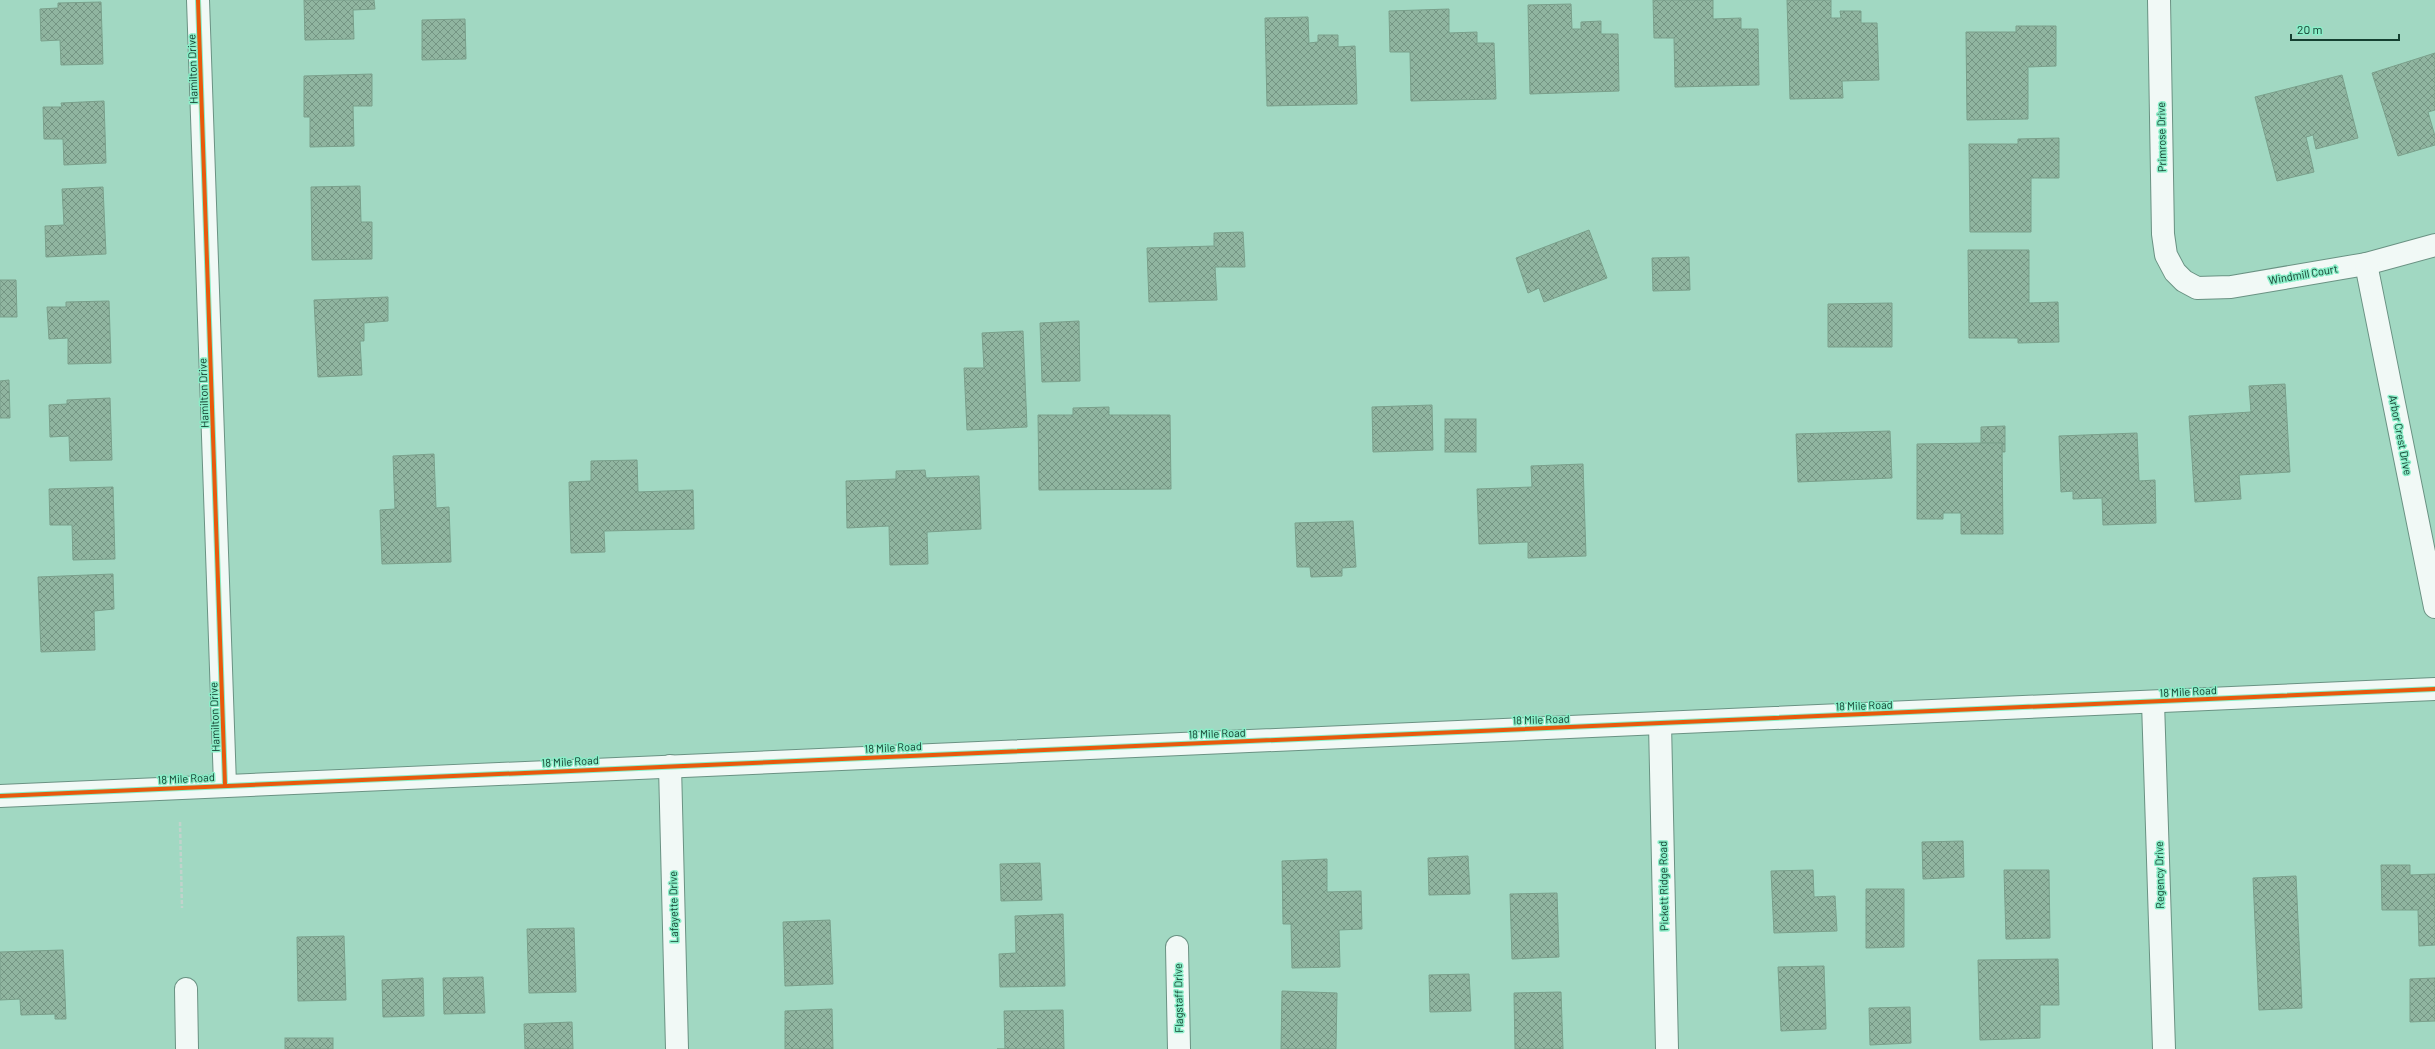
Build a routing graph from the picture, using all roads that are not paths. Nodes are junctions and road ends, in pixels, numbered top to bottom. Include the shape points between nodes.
1 (198, 0) edge
2 (2159, 0) edge
3 (2435, 246) edge
4 (2366, 264) junction
5 (2175, 272) joint
6 (2435, 607) edge
7 (2435, 689) edge
8 (2153, 702) junction
9 (1660, 723) junction
10 (670, 766) junction
11 (226, 785) junction
12 (0, 796) edge
13 (1177, 946) dead end
14 (186, 989) dead end
15 (187, 1049) edge
16 (677, 1049) edge
17 (1179, 1049) edge
18 (1667, 1049) edge
19 (2164, 1049) edge

1 - 11 street, Hamilton Drive
2 - 5 street, Primrose Drive via 2163,234 2166,255
3 - 4 street, Windmill Court
4 - 5 street, Windmill Court via 2215,288 2197,288
4 - 6 street, Arbor Crest Drive
7 - 8 street, 18 Mile Road
8 - 9 street, 18 Mile Road
8 - 19 street, Regency Drive
9 - 10 street, 18 Mile Road
9 - 18 street, Pickett Ridge Road
10 - 11 street, 18 Mile Road
10 - 16 street, Lafayette Drive
11 - 12 street, 18 Mile Road
13 - 17 street, Flagstaff Drive
14 - 15 street

